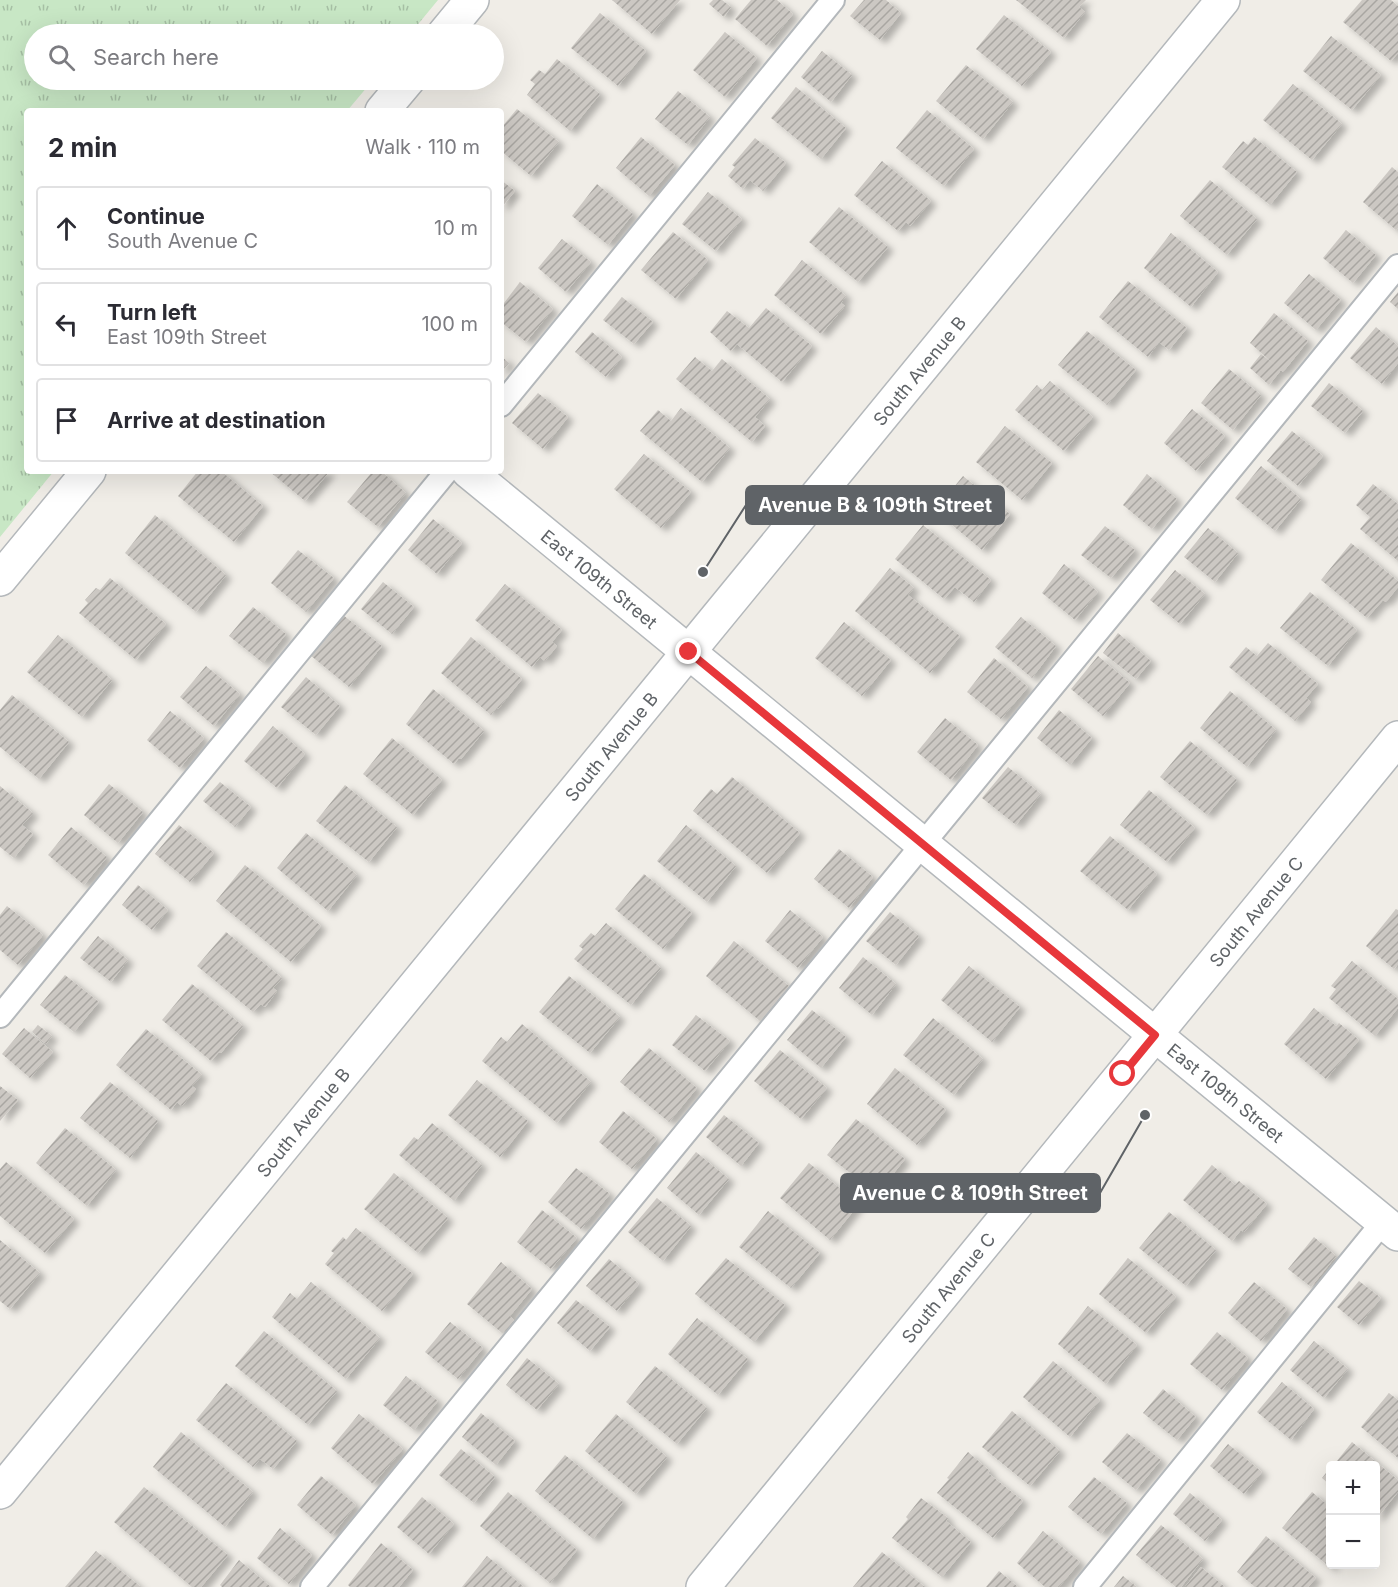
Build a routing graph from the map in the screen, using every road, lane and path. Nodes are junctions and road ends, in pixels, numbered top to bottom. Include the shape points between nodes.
1 (472, 0) edge
2 (833, 0) edge
3 (1223, 0) edge
4 (452, 24) edge
5 (400, 90) edge
6 (385, 108) edge
7 (1398, 266) edge
8 (504, 401) edge
9 (87, 474) edge
10 (445, 474) edge
11 (472, 474) edge
12 (0, 579) edge
13 (689, 652) junction
14 (1398, 738) edge
15 (922, 844) junction
16 (0, 1016) edge
17 (1155, 1035) junction
18 (1392, 1225) edge
19 (0, 1492) edge
20 (312, 1587) edge
21 (703, 1587) edge
22 (1084, 1587) edge

1 - 4 street
2 - 8 lane
3 - 13 street, South Avenue B
5 - 6 street
7 - 15 lane
9 - 12 street
10 - 16 lane
11 - 13 street, East 109th Street
13 - 15 street, East 109th Street
13 - 19 street, South Avenue B
14 - 17 street, South Avenue C
15 - 17 street, East 109th Street
15 - 20 lane
17 - 18 street, East 109th Street
17 - 21 street, South Avenue C
18 - 22 lane

